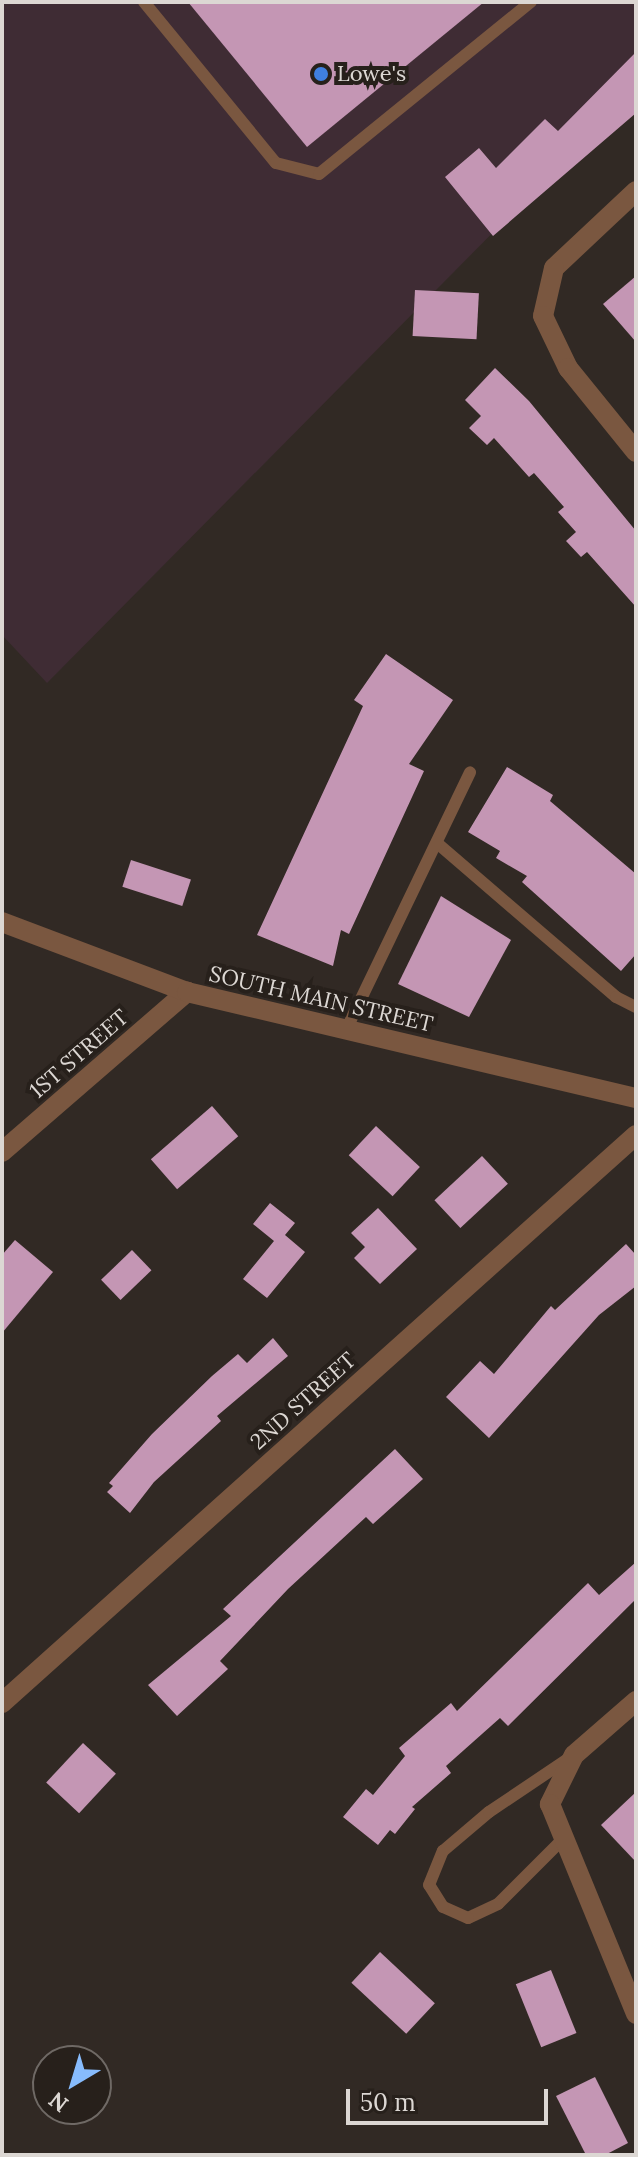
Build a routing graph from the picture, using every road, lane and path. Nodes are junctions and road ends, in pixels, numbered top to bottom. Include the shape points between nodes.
1 (144, 2) edge
2 (531, 2) edge
3 (636, 191) edge
4 (636, 452) edge
5 (470, 772) dead end
6 (437, 843) junction
7 (2, 922) edge
8 (187, 992) junction
9 (636, 1007) edge
10 (346, 1030) junction
11 (636, 1098) edge
12 (636, 1135) edge
13 (2, 1152) edge
14 (636, 1701) edge
15 (2, 1703) edge
16 (574, 1755) junction
17 (564, 1838) junction
18 (636, 2014) edge

1 - 2 lane via 276,163 319,174
3 - 4 street via 554,268 543,316 568,368
5 - 6 lane
6 - 9 lane via 616,997
6 - 10 lane
7 - 8 street, SOUTH MAIN STREET
8 - 10 street, SOUTH MAIN STREET
8 - 13 street, 1ST STREET
10 - 11 street, SOUTH MAIN STREET
12 - 15 street, 2ND STREET
14 - 16 street
16 - 17 street via 550,1804
16 - 17 lane via 489,1812 443,1851 429,1885 443,1907 468,1918 498,1904
17 - 18 street

